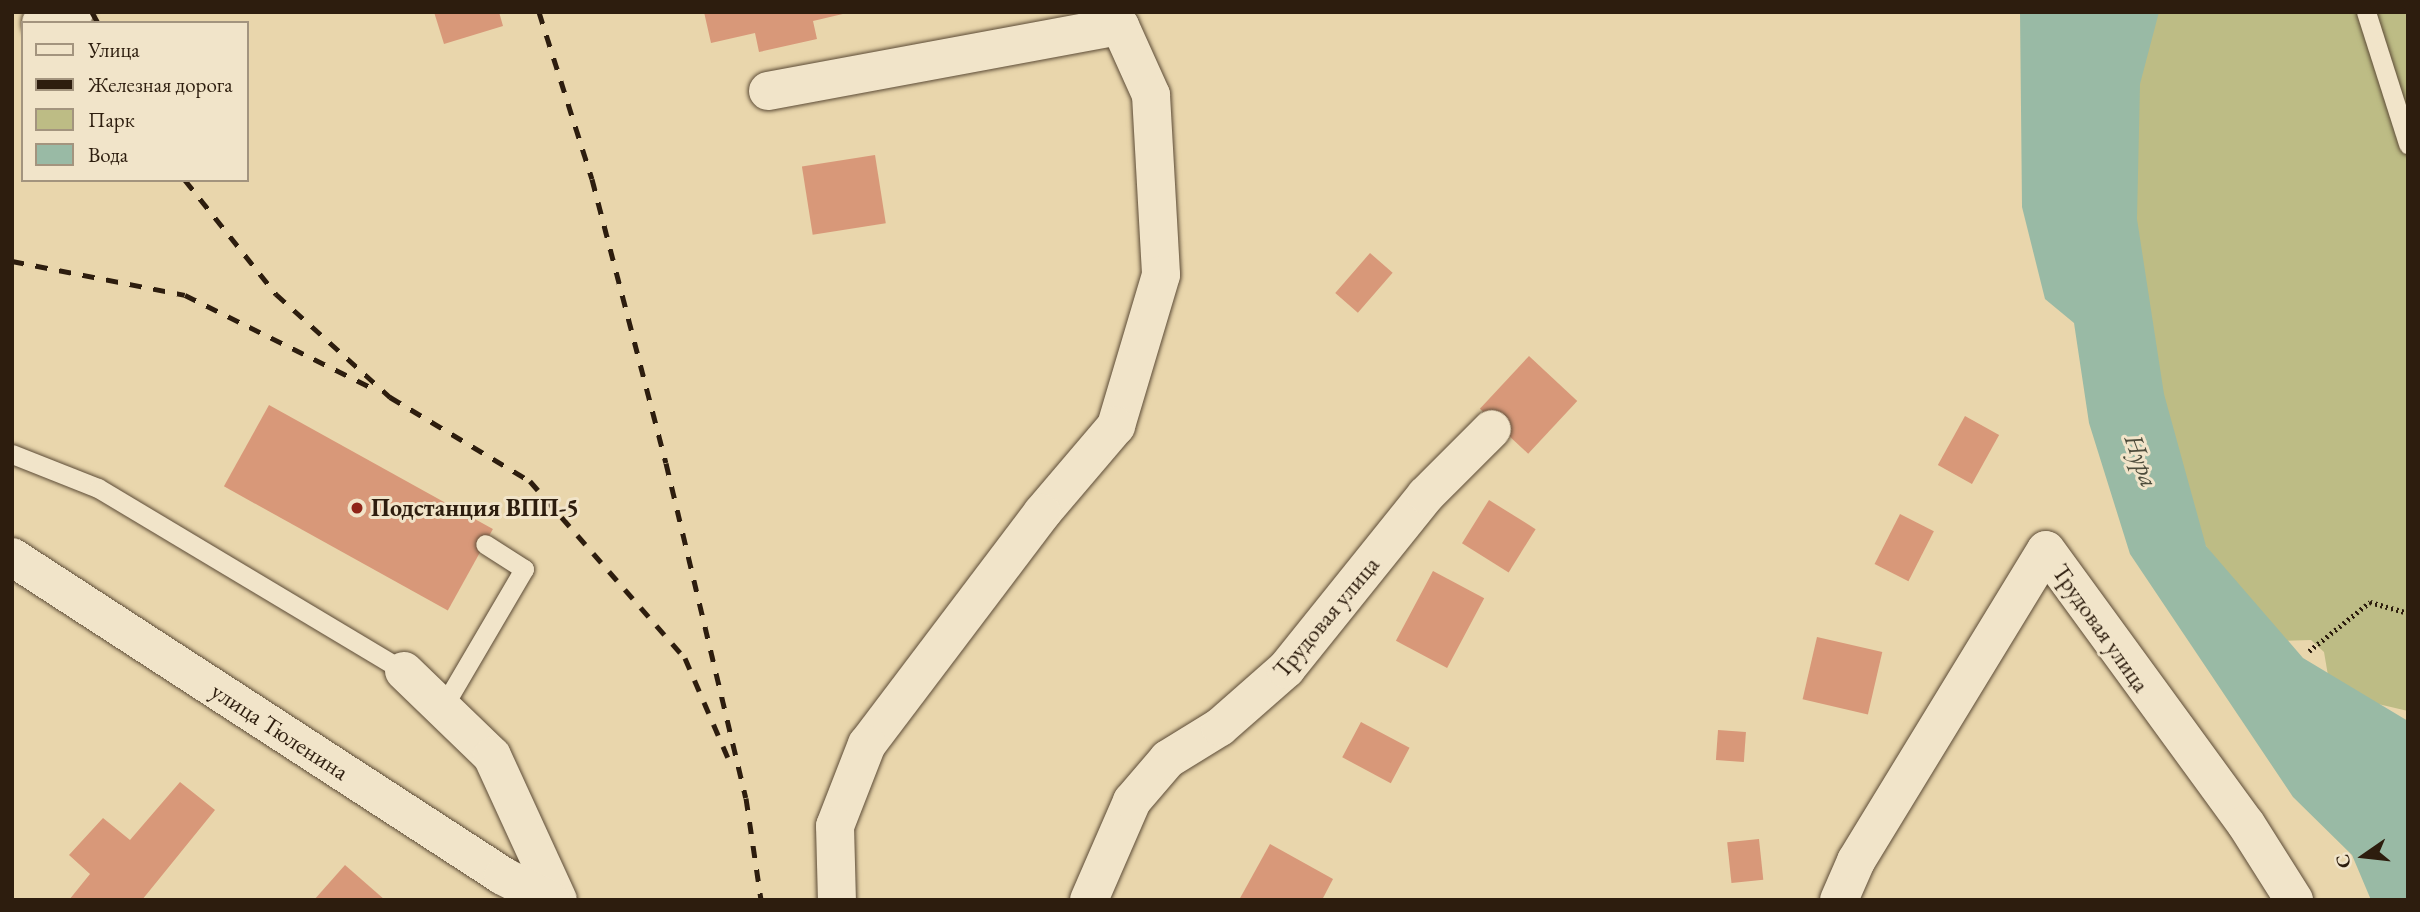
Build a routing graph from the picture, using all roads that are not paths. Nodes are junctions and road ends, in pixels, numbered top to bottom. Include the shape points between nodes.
1 (74, 12) edge
2 (2366, 12) edge
3 (47, 21) edge
4 (768, 91) dead end
5 (2408, 144) edge
6 (1492, 429) dead end
7 (12, 454) edge
8 (485, 544) dead end
9 (12, 557) edge
10 (404, 671) joint
11 (443, 707) junction
12 (550, 900) edge
13 (558, 900) edge
14 (837, 900) edge
15 (1089, 900) edge
16 (1839, 900) edge
17 (2294, 900) edge

1 - 3 street
2 - 5 lane
4 - 14 street via 1120,26 1151,95 1161,275 1116,426 1042,513 867,744 835,826
6 - 15 street, Трудовая улица via 1426,495 1286,669 1220,727 1168,759 1132,801
7 - 10 lane via 97,488
8 - 11 lane via 524,569
9 - 12 street, улица Тюленина via 503,876
10 - 11 street
11 - 13 street via 492,756
16 - 17 street, Трудовая улица via 1856,860 2046,550 2246,824

